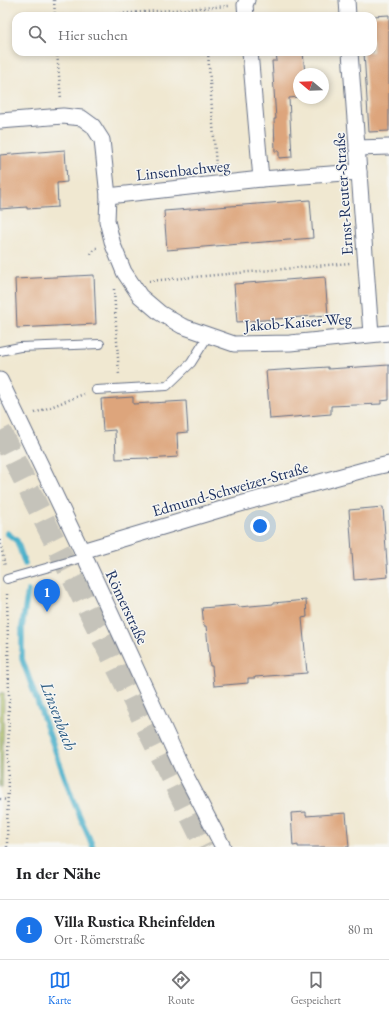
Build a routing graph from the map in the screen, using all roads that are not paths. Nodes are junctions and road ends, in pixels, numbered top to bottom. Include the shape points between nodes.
1 (346, 0) edge
2 (348, 12) edge
3 (250, 56) edge
4 (350, 56) edge
5 (0, 121) edge
6 (389, 146) edge
7 (357, 148) junction
8 (359, 172) junction
9 (262, 180) junction
10 (108, 196) junction
11 (389, 333) edge
12 (371, 334) junction
13 (208, 336) junction
14 (100, 344) dead end
15 (0, 351) edge
16 (0, 380) edge
17 (96, 390) road end
18 (389, 464) edge
19 (83, 554) junction
20 (7, 579) road end
21 (223, 847) edge

1 - 2 street
3 - 9 street
4 - 7 street, Ernst-Reuter-Straße
5 - 10 street, Jakob-Kaiser-Weg via 63,116 82,118 93,126 102,140
6 - 7 street
7 - 8 street, Ernst-Reuter-Straße
8 - 9 street, Linsenbachweg
8 - 12 street, Ernst-Reuter-Straße
9 - 10 street, Linsenbachweg
10 - 13 street, Jakob-Kaiser-Weg via 107,221 113,245 124,272 140,296 160,313 182,326
11 - 12 street, Jakob-Kaiser-Weg
12 - 13 street, Jakob-Kaiser-Weg via 290,343 234,344
13 - 17 lane via 191,364 167,386
14 - 15 lane via 20,347
16 - 19 street, Römerstraße
18 - 19 street, Edmund-Schweizer-Straße via 222,509
19 - 20 lane
19 - 21 street, Römerstraße via 183,770

